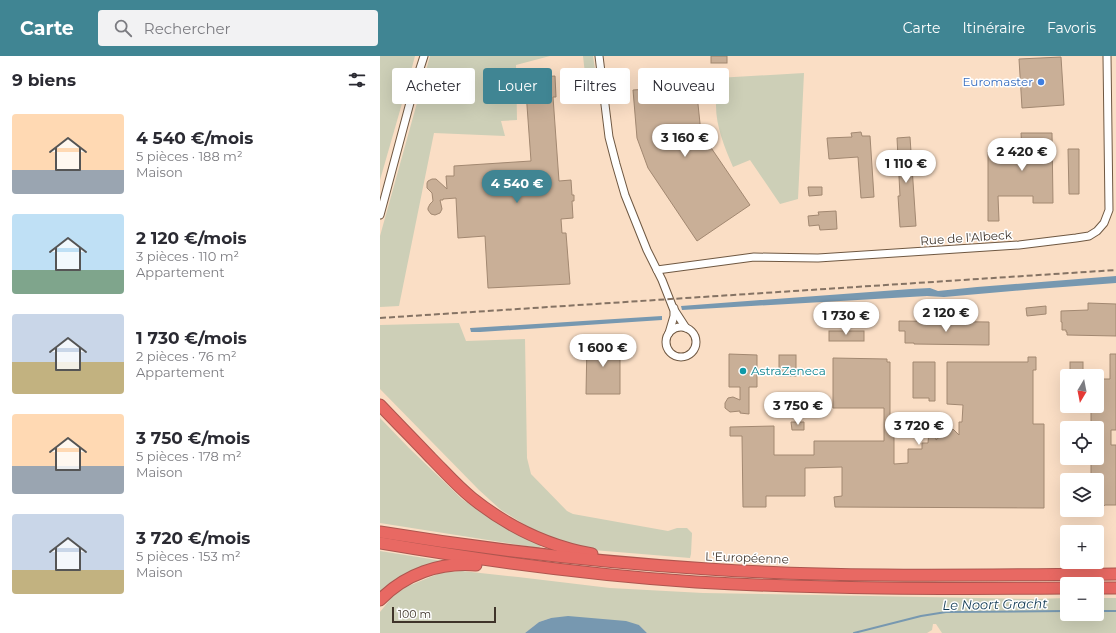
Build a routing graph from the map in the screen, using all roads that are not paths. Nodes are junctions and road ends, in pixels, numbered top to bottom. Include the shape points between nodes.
1 (420, 56) edge
2 (424, 56) edge
3 (599, 56) edge
4 (1107, 56) edge
5 (418, 68) edge
6 (420, 68) edge
7 (410, 104) edge
8 (392, 169) junction
9 (380, 205) edge
10 (380, 215) edge
11 (657, 270) junction
12 (674, 308) junction
13 (686, 328) junction
14 (669, 333) junction
15 (380, 397) edge
16 (380, 405) edge
17 (500, 517) junction
18 (380, 532) edge
19 (380, 543) edge
20 (694, 568) junction
21 (1116, 574) edge
22 (628, 576) junction
23 (1060, 588) edge
24 (1104, 588) edge
25 (1116, 588) edge
26 (380, 600) edge

1 - 5 street
2 - 6 street
3 - 11 street via 608,132 616,164 629,206
4 - 11 street, Rue de l'Albeck via 1109,210 1104,223 1092,234 1020,245 818,258 754,257
7 - 8 street
8 - 9 street
8 - 10 street
11 - 12 street
12 - 13 street
12 - 14 street
13 - 14 street via 676,328
13 - 14 street via 694,334 697,344 693,353 686,357 677,357 668,351 666,338
15 - 17 highway via 479,499
16 - 17 highway via 463,490
17 - 20 highway via 534,537 573,550
18 - 20 highway, L'Européenne via 536,554
19 - 22 highway via 507,563
20 - 21 highway, L'Européenne via 906,575
22 - 23 highway via 816,587
22 - 26 highway via 453,564 414,575 395,586
24 - 25 highway

